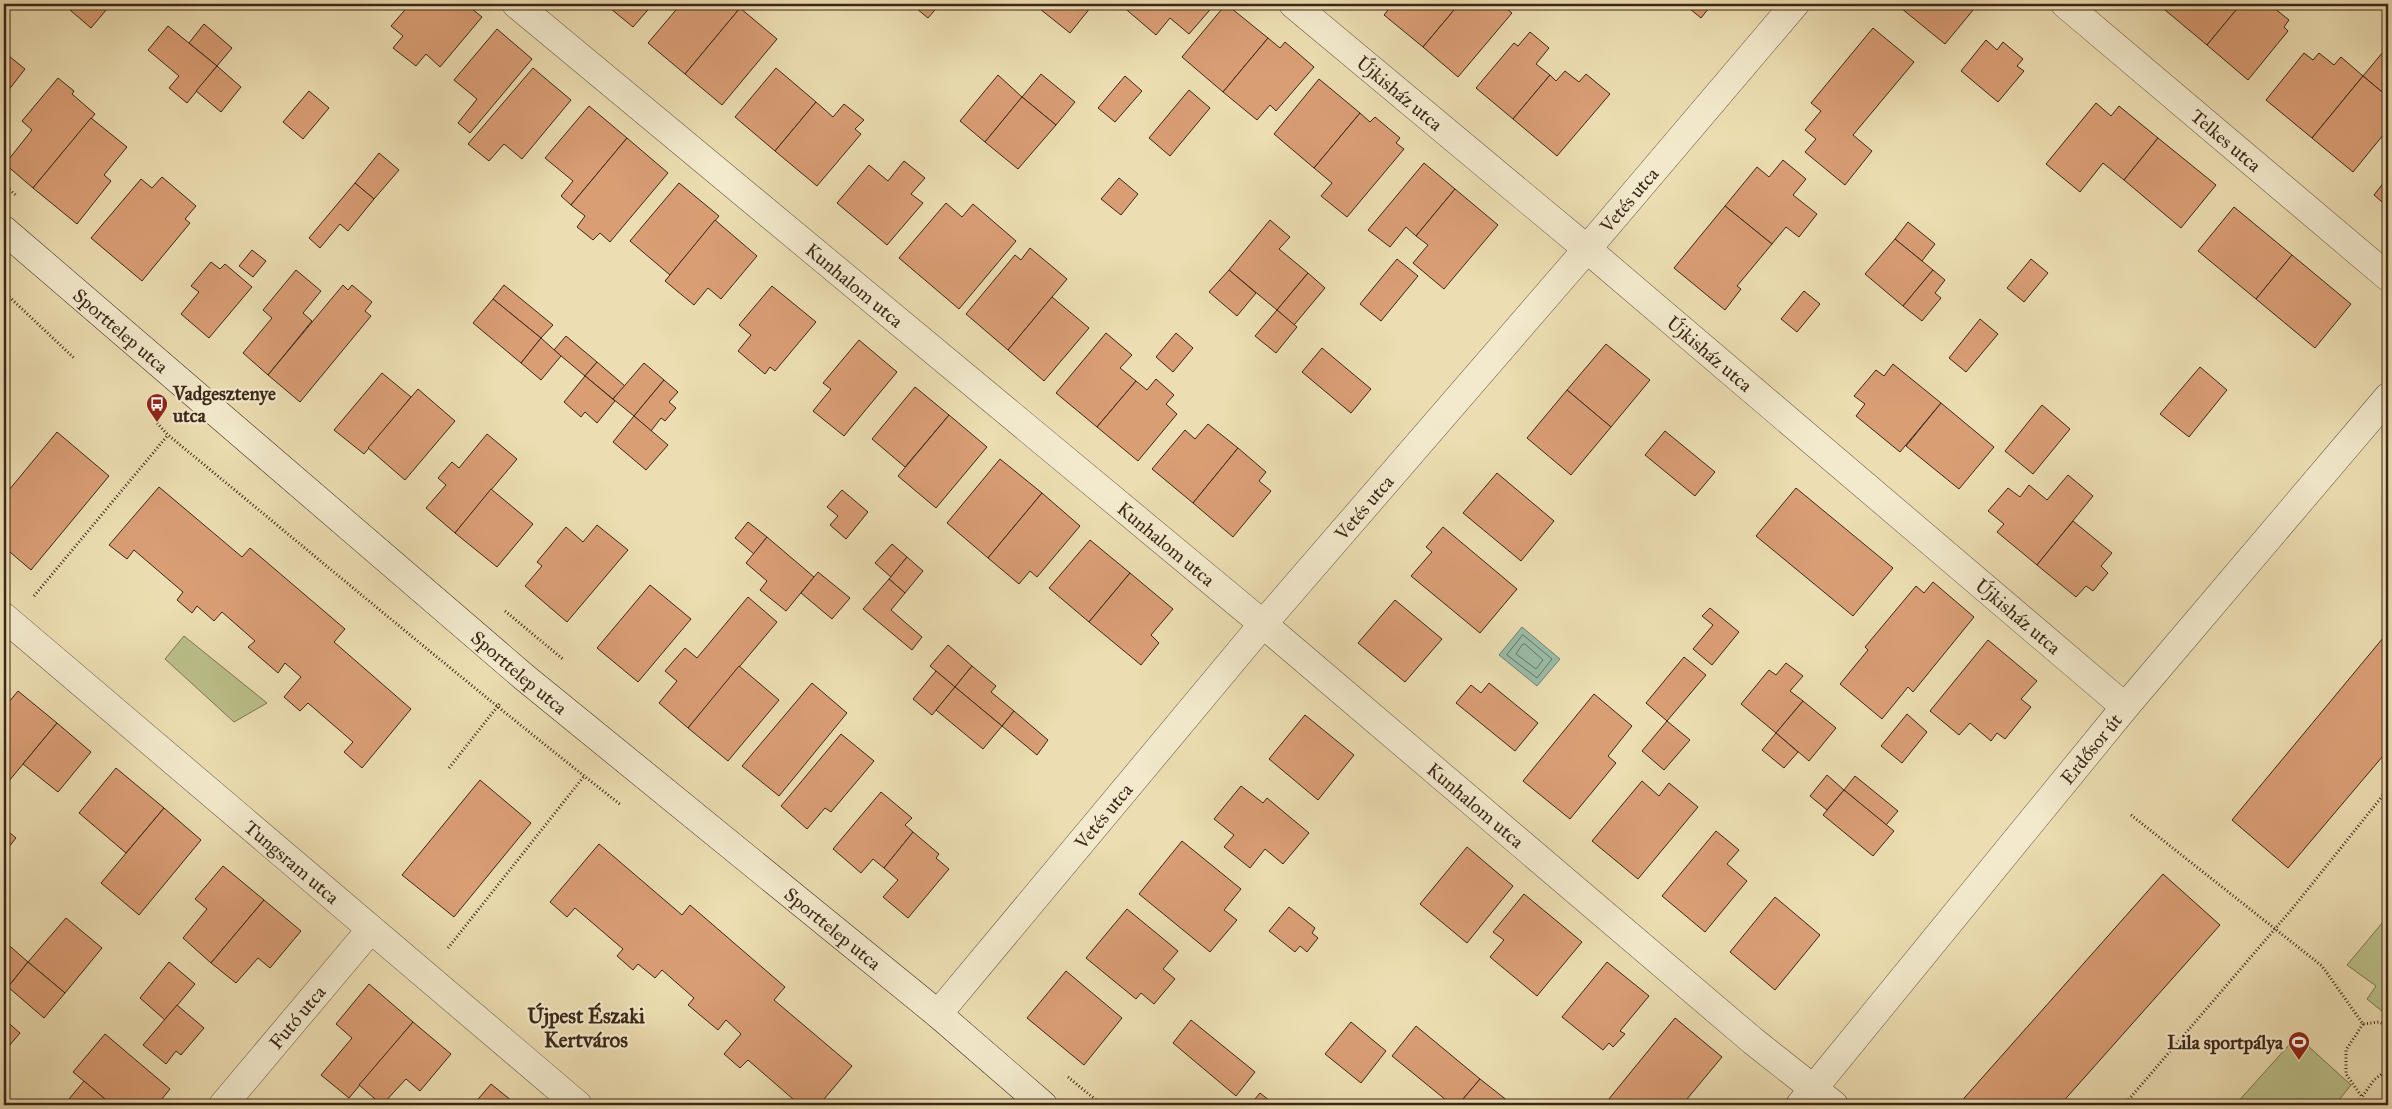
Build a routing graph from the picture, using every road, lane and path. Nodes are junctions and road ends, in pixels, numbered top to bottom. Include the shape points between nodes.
1 (516, 4) edge
2 (1293, 4) edge
3 (1795, 4) edge
4 (2065, 4) edge
5 (4, 185) edge
6 (19, 198) dead end
7 (4, 230) edge
8 (1586, 249) junction
9 (2388, 277) edge
10 (4, 292) edge
11 (74, 358) dead end
12 (2388, 397) edge
13 (157, 423) dead end
14 (168, 435) junction
15 (502, 608) dead end
16 (6, 624) edge
17 (1263, 624) junction
18 (442, 659) dead end
19 (570, 666) dead end
20 (524, 677) junction
21 (2125, 707) junction
22 (608, 746) junction
23 (449, 768) dead end
24 (2388, 789) edge
25 (2131, 815) dead end
26 (2275, 928) junction
27 (371, 929) junction
28 (426, 976) junction
29 (938, 1014) junction
30 (2363, 1024) junction
31 (2388, 1026) edge
32 (2388, 1069) edge
33 (1065, 1074) dead end
34 (1806, 1097) edge
35 (223, 1105) edge
36 (578, 1105) edge
37 (1043, 1105) edge
38 (1102, 1105) edge
39 (1834, 1105) edge
40 (2124, 1105) edge

1 - 17 street, Kunhalom utca
2 - 8 street, Újkisház utca
3 - 8 street, Vetés utca
4 - 9 street, Telkes utca
5 - 6 path
7 - 20 street, Sporttelep utca
8 - 17 street, Vetés utca
8 - 21 street, Újkisház utca
10 - 11 path
12 - 21 street, Erdősor út
13 - 14 path
14 - 16 path
14 - 18 path
15 - 19 path
16 - 27 street, Tungsram utca
17 - 29 street, Vetés utca
17 - 34 street, Kunhalom utca
20 - 22 street, Sporttelep utca
20 - 23 path via 496,707
21 - 34 street, Erdősor út
22 - 28 path
22 - 29 street, Sporttelep utca
24 - 26 path
25 - 26 path
26 - 30 path via 2322,966
26 - 40 path
27 - 28 street, Tungsram utca
27 - 35 street, Futó utca
28 - 36 street, Tungsram utca
29 - 37 street, Sporttelep utca
30 - 31 path via 2379,1022
30 - 32 path via 2346,1050 2346,1074 2362,1097 2374,1080
33 - 38 path
34 - 39 street, Kunhalom utca

